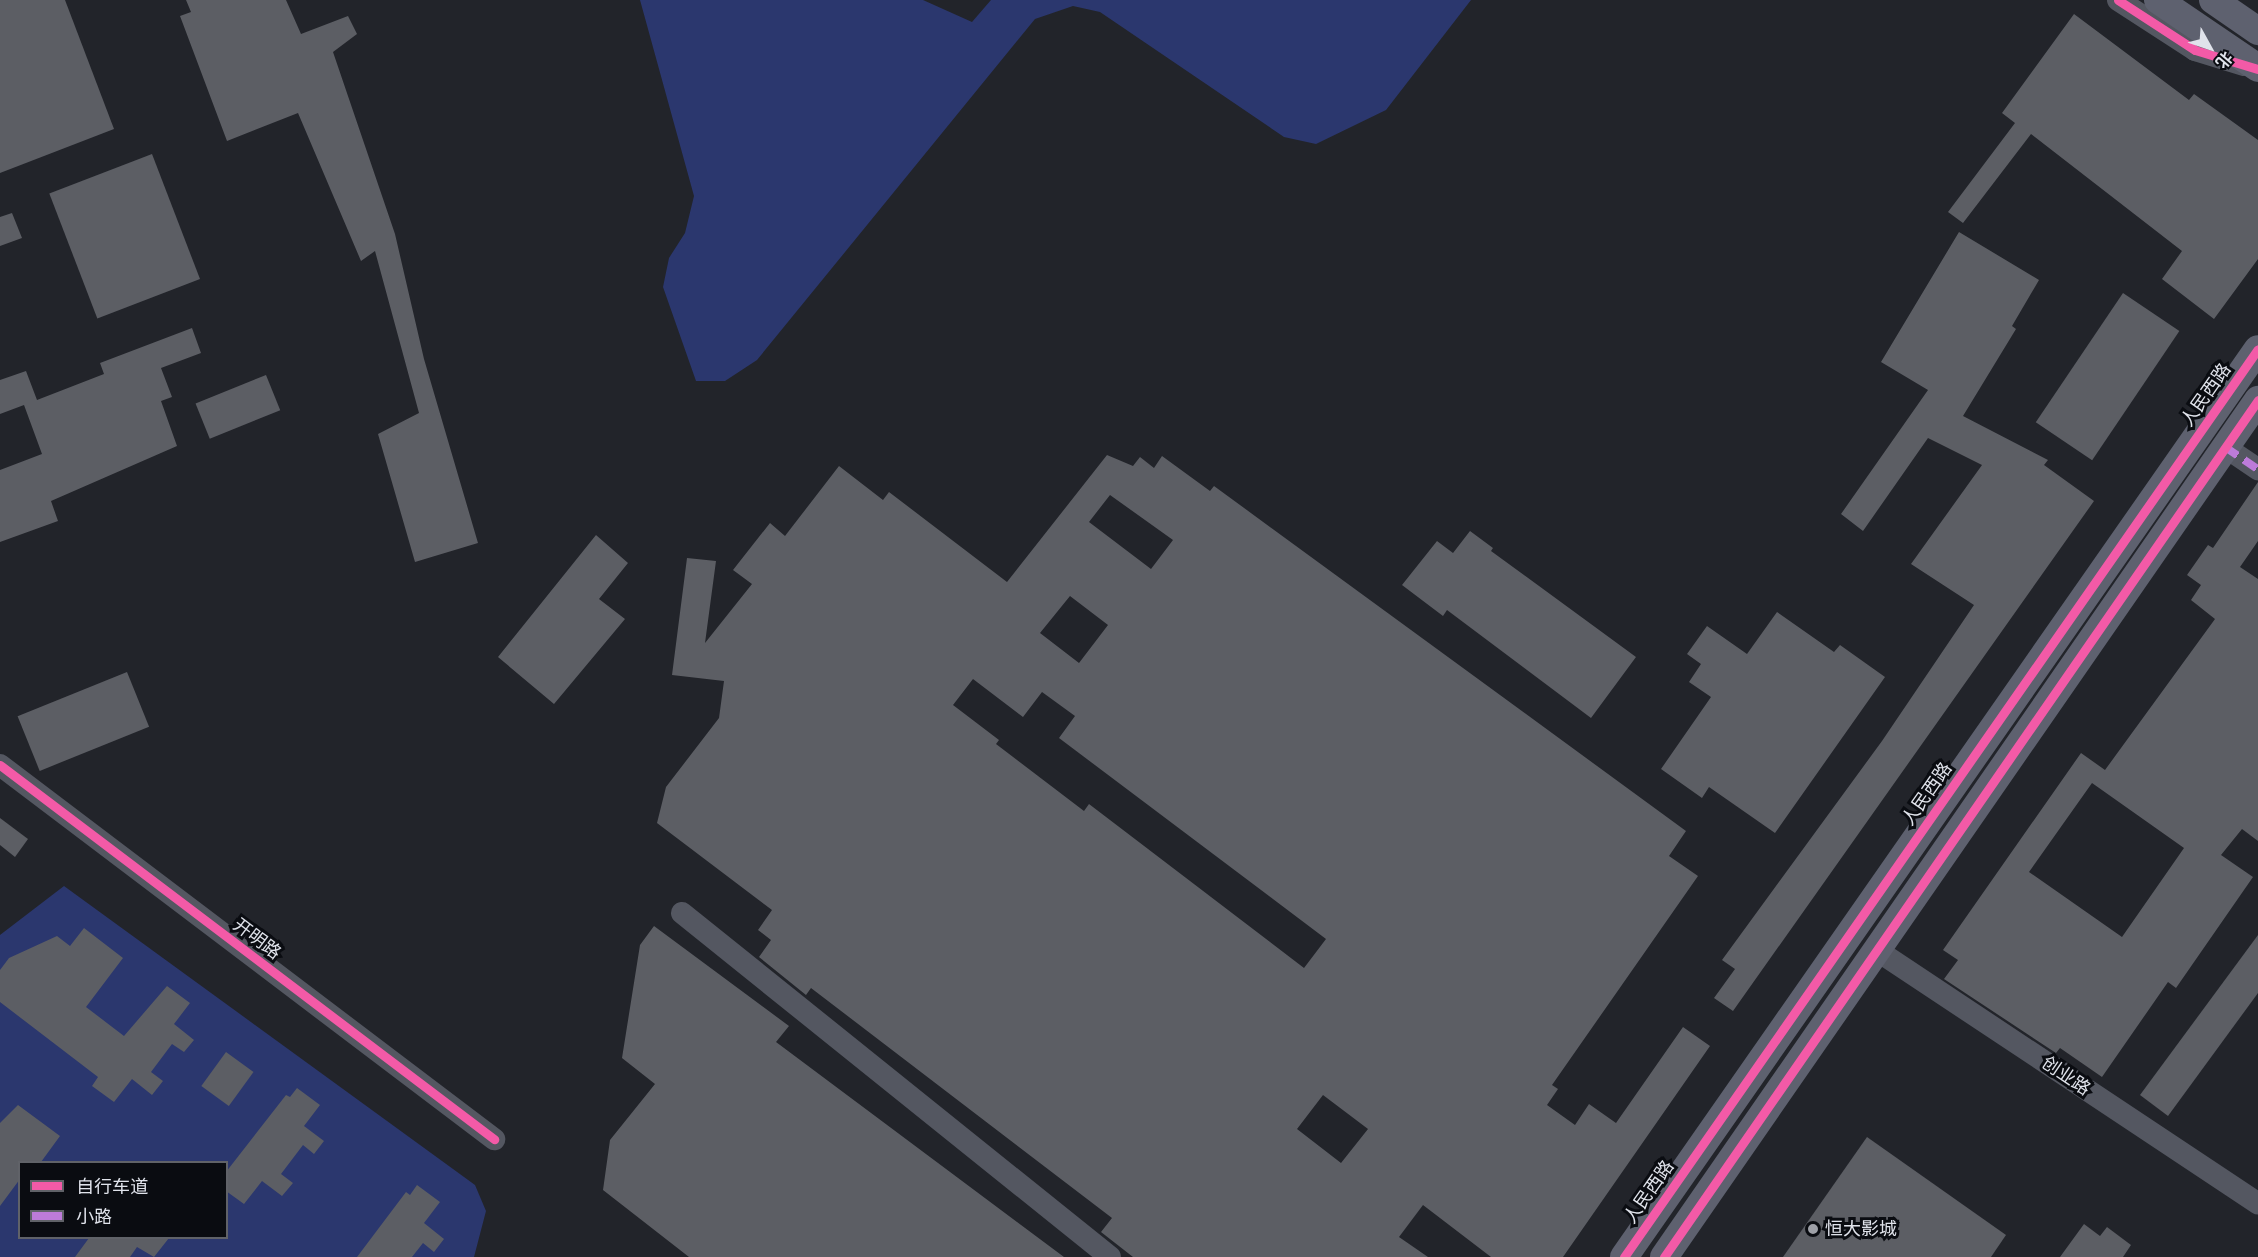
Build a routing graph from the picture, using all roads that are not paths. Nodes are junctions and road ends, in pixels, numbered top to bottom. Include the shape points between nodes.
1 (2118, 0) edge
2 (2158, 0) edge
3 (2213, 0) edge
4 (2233, 0) edge
5 (2258, 25) edge
6 (2258, 31) edge
7 (2258, 69) edge
8 (2258, 349) edge
9 (2258, 400) edge
10 (2258, 417) edge
11 (2230, 441) junction
12 (2258, 469) edge
13 (0, 765) edge
14 (682, 913) dead end
15 (1875, 949) junction
16 (494, 1139) dead end
17 (2258, 1203) edge
18 (1110, 1257) edge
19 (1624, 1257) edge
20 (1664, 1257) edge

1 - 7 street via 2195,50
2 - 7 main road
3 - 6 main road
4 - 5 street
8 - 19 main road, 人民西路
9 - 11 main road
10 - 11 main road
11 - 12 street
11 - 15 main road
13 - 16 street, 开明路
14 - 18 street
15 - 17 street, 创业路
15 - 20 main road

